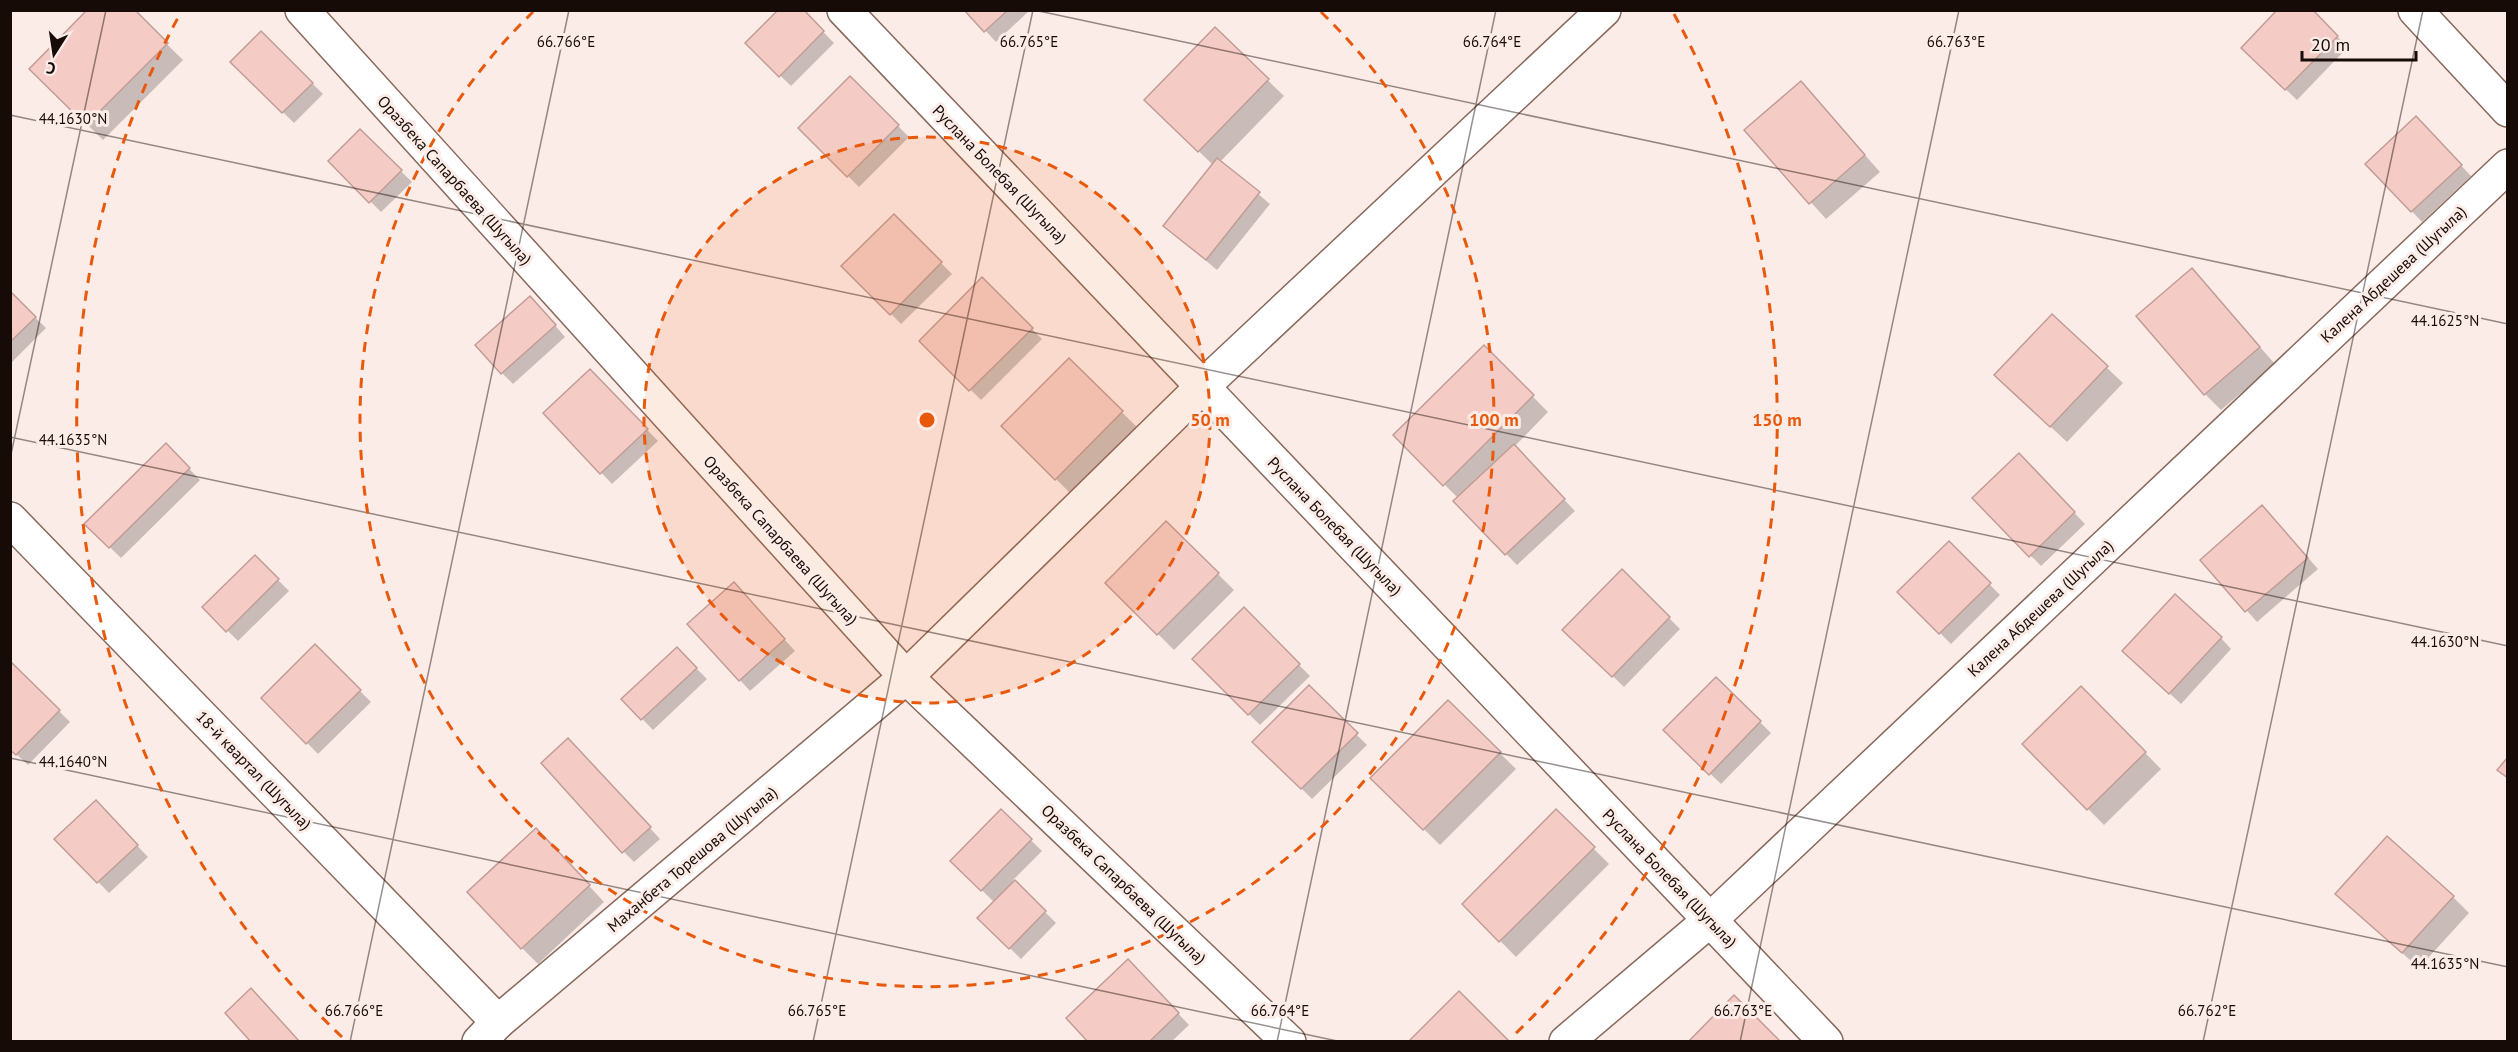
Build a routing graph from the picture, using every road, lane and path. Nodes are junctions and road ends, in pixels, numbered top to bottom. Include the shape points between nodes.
1 (302, 10) edge
2 (844, 10) edge
3 (1605, 10) edge
4 (2415, 10) edge
5 (2508, 110) edge
6 (2508, 166) edge
7 (1202, 387) junction
8 (10, 519) edge
9 (906, 677) junction
10 (1710, 920) junction
11 (488, 1032) edge
12 (1289, 1041) edge
13 (1566, 1041) edge
14 (1826, 1041) edge

1 - 9 street, Оразбека Сапарбаева (Шугыла)
2 - 7 street, Руслана Болебая (Шугыла)
3 - 7 street, Маханбета Торешова (Шугыла)
4 - 5 street
6 - 10 street, Калена Абдешева (Шугыла)
7 - 9 street, Маханбета Торешова (Шугыла)
7 - 10 street, Руслана Болебая (Шугыла)
8 - 11 street, 18-й квартал (Шугыла)
9 - 11 street, Маханбета Торешова (Шугыла)
9 - 12 street, Оразбека Сапарбаева (Шугыла)
10 - 13 street, Калена Абдешева (Шугыла)
10 - 14 street, Руслана Болебая (Шугыла)

